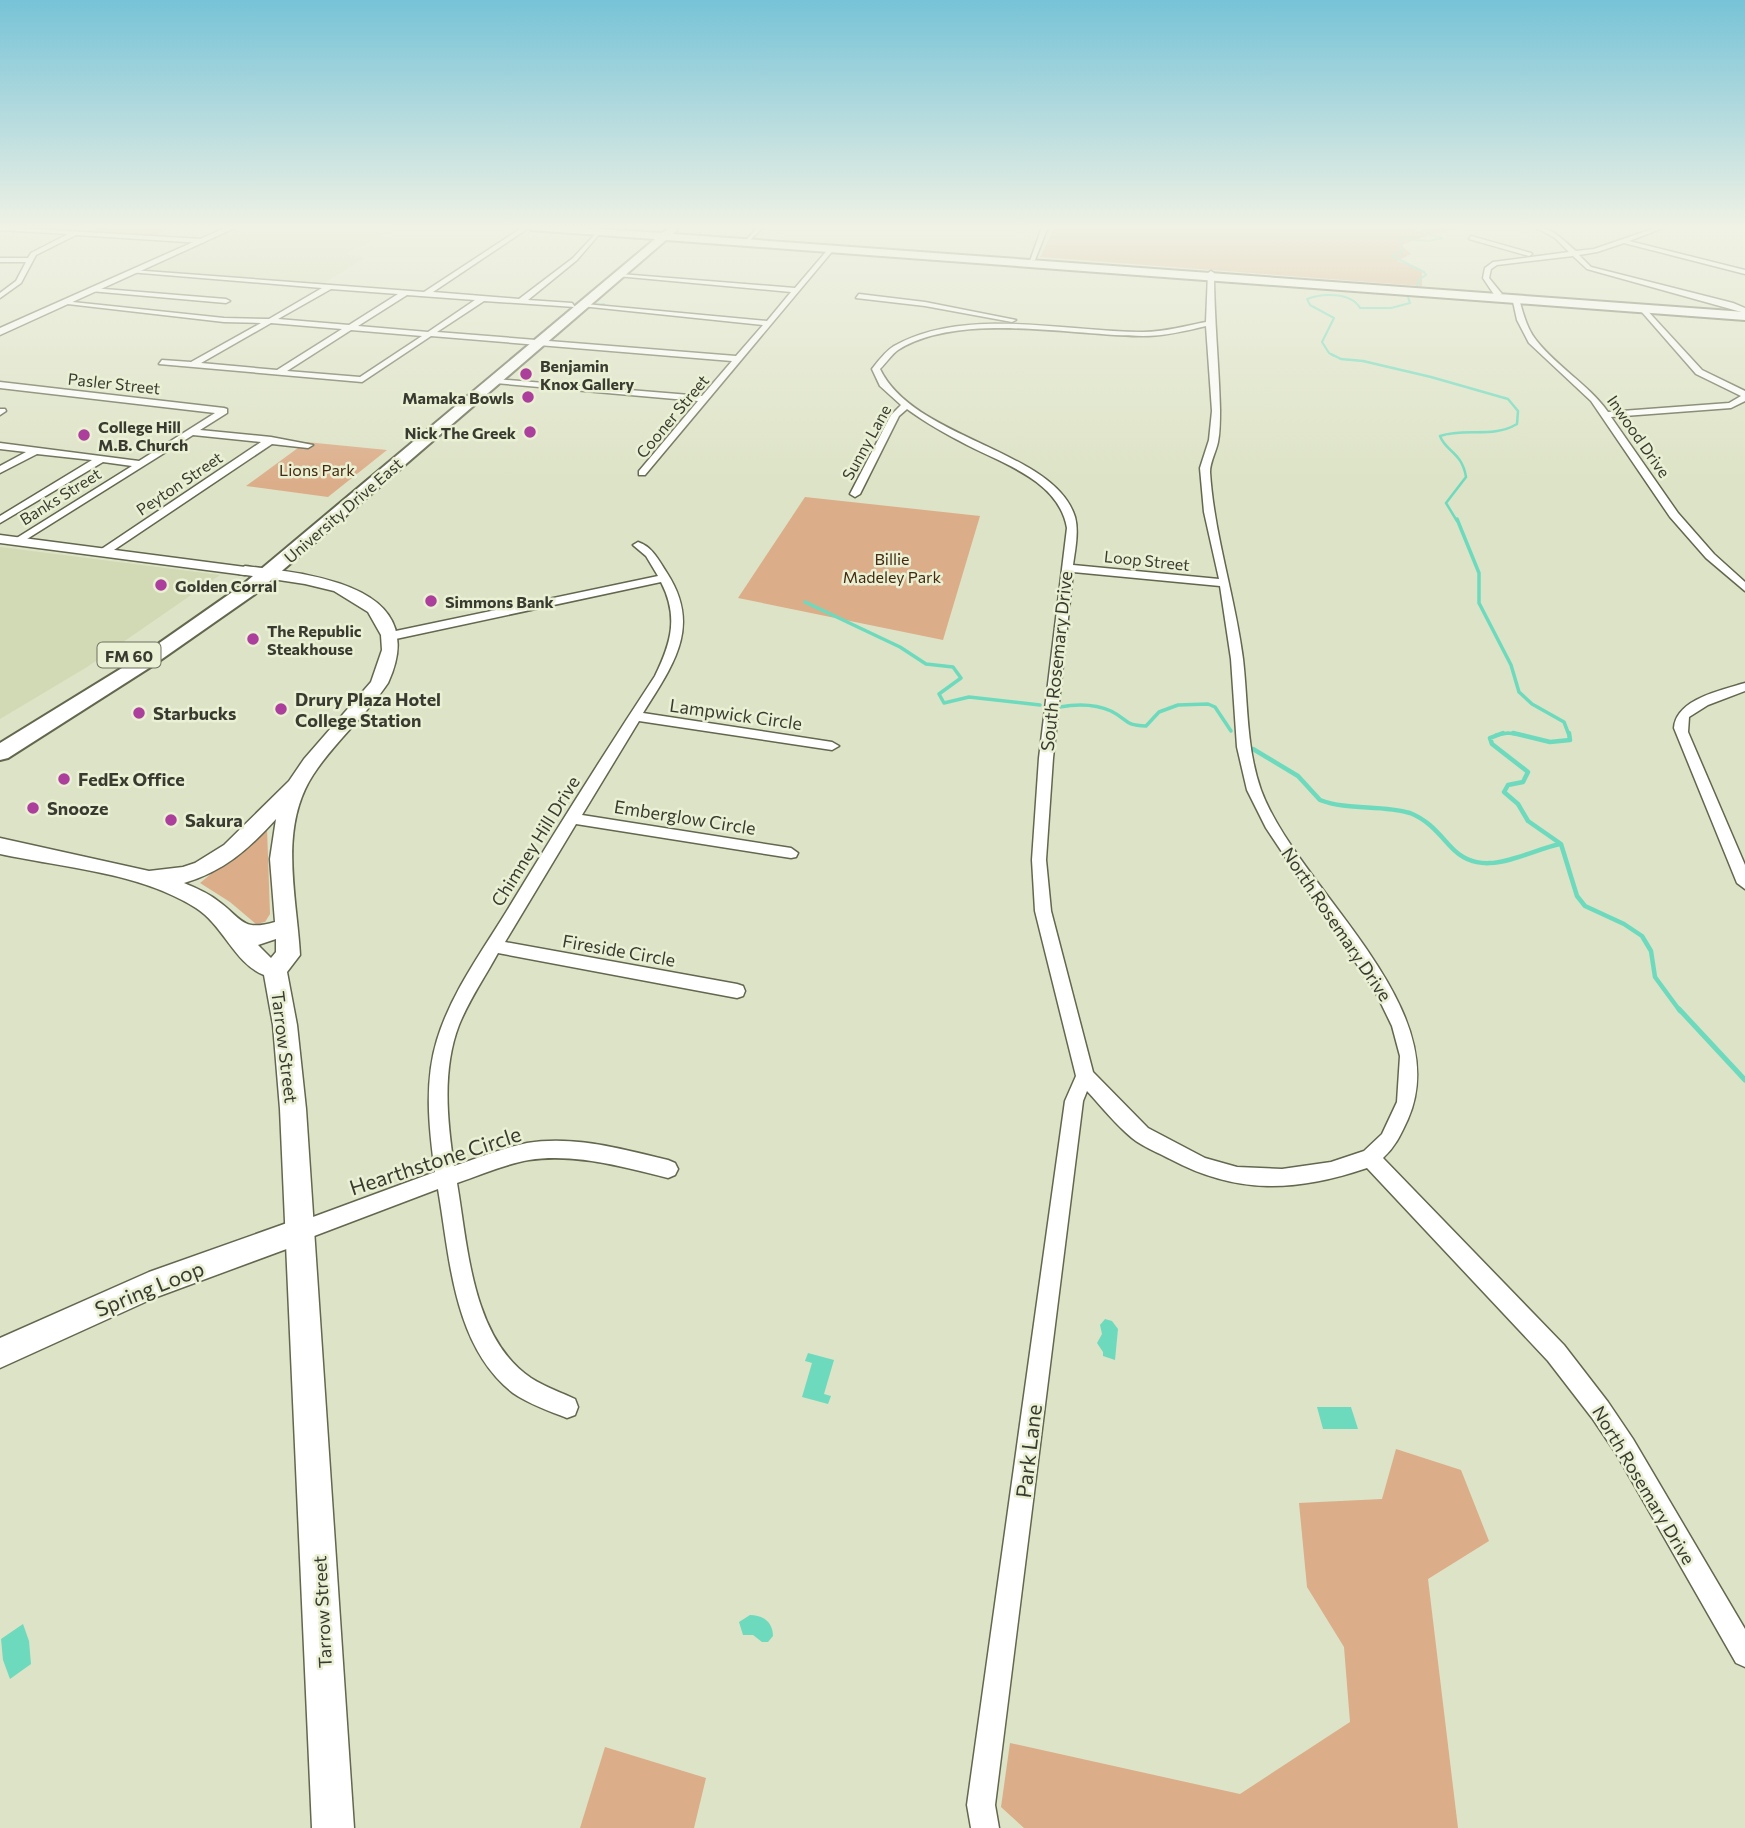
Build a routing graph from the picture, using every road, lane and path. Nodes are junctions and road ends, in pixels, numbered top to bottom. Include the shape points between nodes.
1 (43, 312) edge
2 (155, 312) edge
3 (286, 312) edge
4 (374, 312) edge
5 (462, 312) edge
6 (570, 312) edge
7 (645, 312) edge
8 (779, 312) edge
9 (970, 312) edge
10 (1210, 312) edge
11 (1519, 312) edge
12 (1647, 312) edge
13 (1727, 312) edge
14 (1745, 313) edge
15 (996, 317) junction
16 (271, 321) junction
17 (1210, 323) junction
18 (769, 324) junction
19 (351, 327) junction
20 (984, 327) junction
21 (1052, 329) junction
22 (0, 332) edge
23 (431, 334) junction
24 (534, 342) junction
25 (739, 359) junction
26 (162, 362) dead end
27 (194, 364) junction
28 (279, 372) junction
29 (362, 380) joint
30 (495, 381) junction
31 (0, 385) edge
32 (474, 392) junction
33 (1745, 396) edge
34 (705, 399) junction
35 (905, 406) junction
36 (443, 409) junction
37 (224, 411) joint
38 (1606, 415) junction
39 (438, 429) junction
40 (193, 432) junction
41 (271, 440) junction
42 (308, 445) dead end
43 (0, 446) edge
44 (35, 451) junction
45 (101, 458) junction
46 (142, 464) junction
47 (374, 467) junction
48 (0, 470) edge
49 (642, 473) dead end
50 (370, 485) junction
51 (855, 494) dead end
52 (0, 520) edge
53 (0, 539) edge
54 (19, 541) junction
55 (638, 545) dead end
56 (104, 552) junction
57 (1066, 568) junction
58 (245, 571) junction
59 (267, 574) junction
60 (665, 578) junction
61 (1225, 583) junction
62 (1745, 588) edge
63 (391, 636) junction
64 (1745, 687) edge
65 (634, 716) junction
66 (0, 735) edge
67 (832, 746) dead end
68 (0, 753) edge
69 (301, 778) junction
70 (572, 818) junction
71 (0, 846) edge
72 (791, 853) dead end
73 (147, 878) junction
74 (1745, 883) edge
75 (288, 927) junction
76 (235, 930) junction
77 (494, 946) junction
78 (275, 970) junction
79 (737, 991) dead end
80 (1086, 1076) junction
81 (1370, 1158) junction
82 (668, 1169) dead end
83 (446, 1177) junction
84 (301, 1231) junction
85 (0, 1353) edge
86 (567, 1407) dead end
87 (1745, 1654) edge
88 (333, 1828) edge
89 (985, 1828) edge

1 - 22 street
2 - 16 street
3 - 16 street
4 - 19 street
5 - 23 street
6 - 24 main road, University Drive East / FM 60
7 - 18 street
8 - 18 street, Cooner Street
9 - 15 street
10 - 17 street, North Rosemary Drive
11 - 38 street, Inwood Drive via 1532,341
12 - 33 street via 1699,372
13 - 14 main road
15 - 20 street
15 - 21 street
16 - 19 street
16 - 27 street
17 - 21 street, South Rosemary Drive via 1144,334
17 - 61 street, North Rosemary Drive via 1216,411 1214,440 1205,468 1209,512
18 - 25 street, Cooner Street
19 - 23 street
19 - 28 street
20 - 21 street, South Rosemary Drive
20 - 35 street, South Rosemary Drive via 917,337 883,359 876,369 878,378
23 - 24 street
23 - 29 street
24 - 25 street
24 - 30 main road, University Drive East / FM 60
24 - 32 main road, University Drive East / FM 60
25 - 34 street, Cooner Street
26 - 27 street
27 - 28 street
28 - 29 street
30 - 32 main road, University Drive East / FM 60
30 - 34 street
31 - 37 street, Pasler Street
32 - 36 main road, University Drive East / FM 60
32 - 39 main road, University Drive East / FM 60
33 - 38 street via 1731,405
34 - 49 street, Cooner Street
35 - 51 street, Sunny Lane via 895,415
35 - 57 street, South Rosemary Drive via 1023,468 1052,490 1071,513
36 - 39 main road via 449,412
36 - 47 main road, University Drive East / FM 60
37 - 40 street, Banks Street
38 - 62 street, Inwood Drive via 1674,515
39 - 50 main road, University Drive East / FM 60
40 - 41 street
40 - 46 street, Banks Street
41 - 42 street
41 - 56 street, Peyton Street
43 - 44 street
44 - 45 street
44 - 48 street
45 - 46 street
45 - 52 street
46 - 54 street, Banks Street
47 - 50 main road via 366,482
47 - 58 main road, University Drive East / FM 60
50 - 59 main road, University Drive East / FM 60
53 - 54 street
54 - 56 street
55 - 60 street, Chimney Hill Drive via 649,550
56 - 58 street
57 - 61 street, Loop Street
57 - 80 street, South Rosemary Drive via 1039,860 1043,911
58 - 59 main road
58 - 66 main road, University Drive East / FM 60 via 145,644
59 - 63 main road via 317,581 356,595 372,606
59 - 68 main road, University Drive East / FM 60 via 142,664
60 - 63 street
60 - 65 street, Chimney Hill Drive via 680,610 679,631 661,676
61 - 81 street, North Rosemary Drive via 1244,747 1254,790 1271,824 1383,989 1405,1041 1406,1102 1389,1140
63 - 69 main road, Tarrow Street via 391,657 381,681
64 - 74 street via 1694,707 1681,720 1681,732
65 - 67 street, Lampwick Circle
65 - 70 street, Chimney Hill Drive
69 - 73 main road via 243,839 206,868 186,875
69 - 75 main road, Tarrow Street via 281,846
70 - 72 street, Emberglow Circle
70 - 77 street, Chimney Hill Drive
71 - 73 main road
73 - 76 main road via 203,902
75 - 76 main road via 258,936
75 - 78 main road, Tarrow Street via 288,956
76 - 78 main road via 258,962
77 - 79 street, Fireside Circle
77 - 83 street, Chimney Hill Drive via 453,1020 443,1052 438,1091
78 - 84 main road, Tarrow Street via 292,1092
80 - 81 street, South Rosemary Drive via 1141,1134 1216,1171 1282,1178 1331,1171
80 - 89 street, Park Lane via 1074,1101 1070,1128 981,1805
81 - 87 street, North Rosemary Drive via 1556,1353 1600,1410
82 - 83 street, Hearthstone Circle via 615,1156 553,1149 502,1158
83 - 84 street, Hearthstone Circle
83 - 86 street, Chimney Hill Drive via 477,1333 496,1362 522,1386
84 - 85 street, Spring Loop via 149,1286
84 - 88 main road, Tarrow Street

